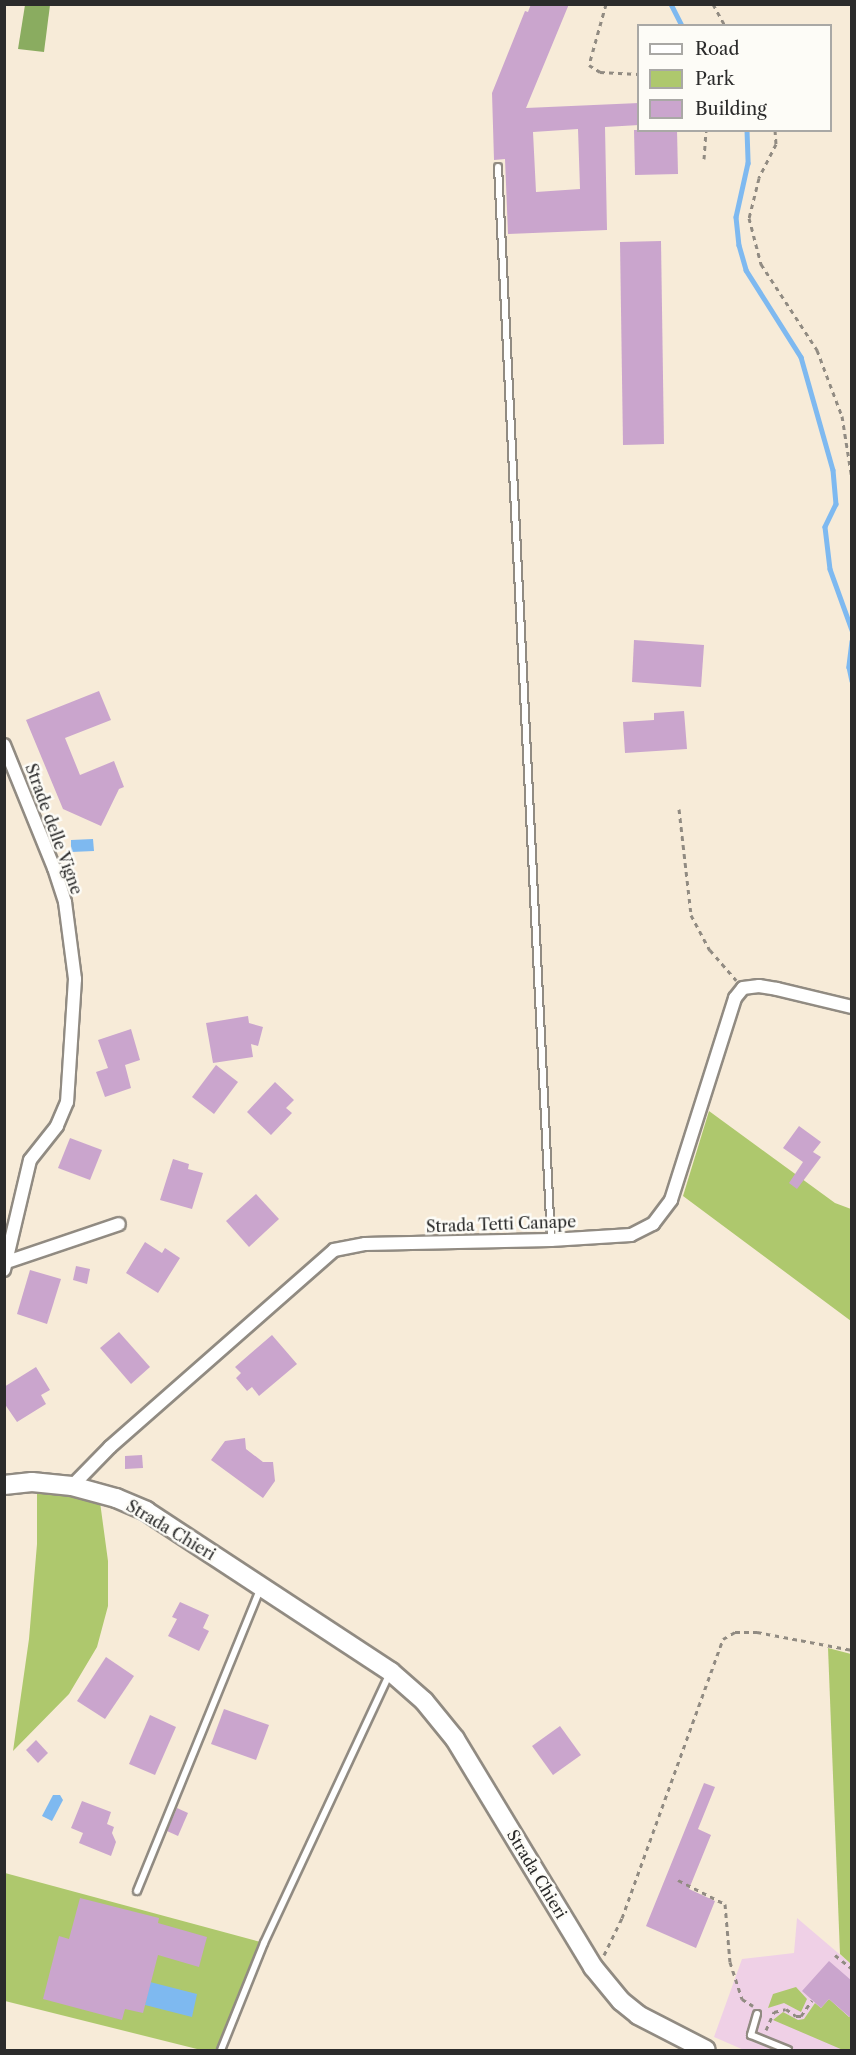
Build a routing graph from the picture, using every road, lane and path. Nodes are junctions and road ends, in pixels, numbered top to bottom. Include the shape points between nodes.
1 (606, 4) edge
2 (713, 4) edge
3 (724, 24) edge
4 (637, 74) edge
5 (706, 132) edge
6 (775, 132) edge
7 (704, 159) dead end
8 (498, 167) dead end
9 (852, 479) edge
10 (4, 745) edge
11 (679, 809) dead end
12 (743, 988) junction
13 (852, 1007) edge
14 (119, 1224) dead end
15 (551, 1240) junction
16 (6, 1266) edge
17 (4, 1485) edge
18 (72, 1486) junction
19 (261, 1585) junction
20 (852, 1650) edge
21 (391, 1672) junction
22 (678, 1880) dead end
23 (137, 1891) dead end
24 (835, 1955) dead end
25 (593, 1967) junction
26 (852, 1970) edge
27 (812, 2000) dead end
28 (758, 2011) joint
29 (763, 2040) junction
30 (221, 2050) edge
31 (706, 2050) edge
32 (788, 2050) edge

1 - 4 path via 589,65 600,72
2 - 3 path
5 - 7 path
6 - 9 path via 776,144 759,178 748,218 761,264 817,350 842,416
8 - 15 lane
10 - 16 street, Strade delle Vigne via 65,902 75,979 67,1102 57,1126 30,1160
11 - 12 path via 691,915 710,950
12 - 13 street via 777,989
12 - 15 street, Strada Tetti Canape via 735,998 671,1200 653,1224 631,1235
14 - 16 street
15 - 18 street, Strada Tetti Canape via 365,1244 334,1250 110,1446
17 - 18 main road, Strada Chieri via 32,1482
18 - 19 main road, Strada Chieri via 146,1511
19 - 21 main road, Strada Chieri
19 - 23 lane
20 - 25 path via 757,1632 735,1632 723,1639 622,1918 608,1949
21 - 25 main road, Strada Chieri via 424,1701 455,1740
21 - 30 lane via 264,1943
22 - 28 path via 725,1904 730,1962 742,1999
24 - 26 path
25 - 31 main road, Strada Chieri via 638,2015
27 - 29 path via 801,2016 786,2008 774,2012
28 - 29 lane via 751,2035
29 - 32 lane

